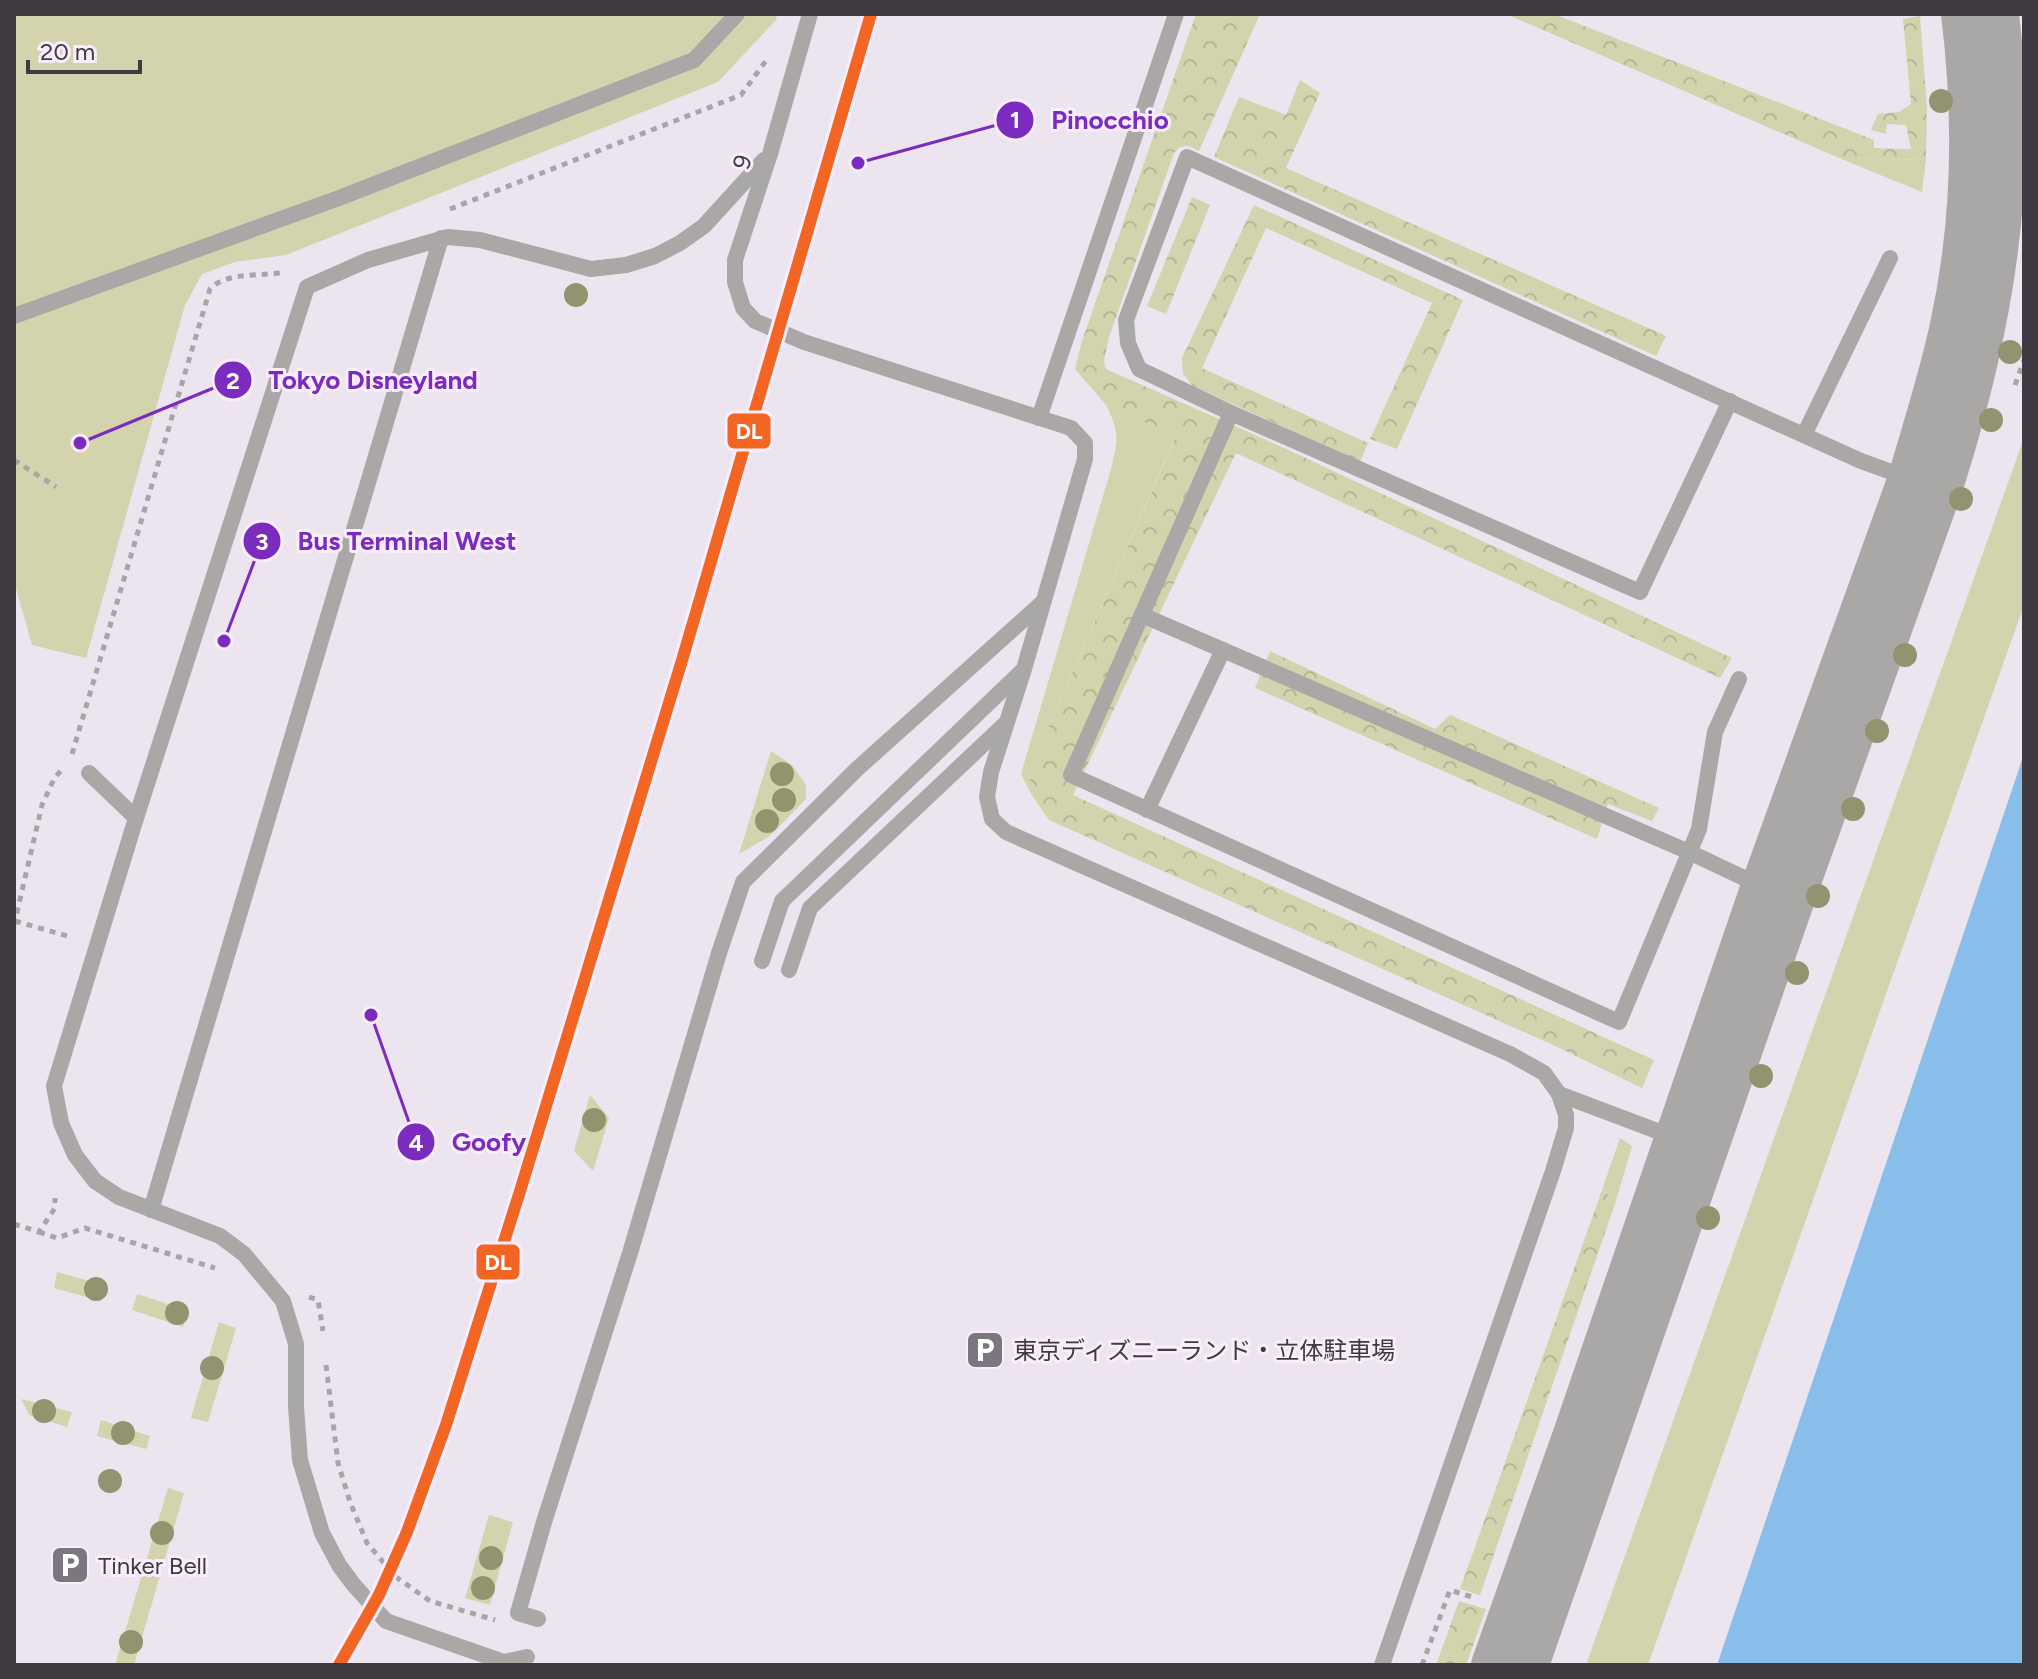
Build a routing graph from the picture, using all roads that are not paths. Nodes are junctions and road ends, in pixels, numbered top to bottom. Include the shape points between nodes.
1 (737, 14) edge
2 (810, 14) edge
3 (1176, 14) edge
4 (1961, 14) edge
5 (1999, 14) edge
6 (770, 154) junction
7 (441, 238) junction
8 (1890, 258) dead end
9 (14, 316) edge
10 (1730, 401) junction
11 (1231, 413) junction
12 (1039, 418) junction
13 (1804, 435) junction
14 (1908, 478) junction
15 (1042, 603) junction
16 (1142, 615) junction
17 (1223, 650) junction
18 (1024, 669) junction
19 (1739, 679) dead end
20 (1008, 720) junction
21 (89, 773) dead end
22 (1147, 810) junction
23 (136, 818) junction
24 (1689, 852) junction
25 (1761, 886) junction
26 (762, 961) dead end
27 (789, 970) dead end
28 (1559, 1094) junction
29 (1673, 1137) junction
30 (151, 1210) junction
31 (538, 1619) dead end
32 (527, 1657) dead end
33 (1382, 1665) edge
34 (1491, 1665) edge
35 (1529, 1665) edge

1 - 9 lane via 694,60 339,198
2 - 6 lane, 9
3 - 12 lane
4 - 14 street via 1969,110 1961,255 1949,329
5 - 35 street via 2007,119 2005,180 1986,332 1964,419
6 - 7 lane via 704,226 655,256 626,265 591,269 480,240
6 - 12 lane, 9 via 735,260 743,308 755,321 818,347
7 - 23 lane via 368,260 307,287
7 - 30 lane
8 - 13 lane
10 - 11 lane via 1640,592
10 - 11 lane via 1187,157 1126,320 1128,343 1139,369
10 - 13 lane
11 - 16 lane
12 - 15 lane via 1071,428 1085,443 1085,459
13 - 14 lane
14 - 25 street
15 - 18 lane
15 - 31 lane via 857,769 743,882 522,1598 518,1613
16 - 17 lane
16 - 22 lane via 1071,775
17 - 22 lane
17 - 24 lane
18 - 20 lane
18 - 26 lane via 782,901
19 - 24 lane via 1715,732 1699,829
20 - 27 lane via 810,908
20 - 28 lane via 987,797 992,819 1006,832 1510,1054 1544,1073
21 - 23 lane
22 - 24 lane via 1619,1022
23 - 30 lane via 54,1086 61,1123 75,1155 95,1181
24 - 25 lane
25 - 29 street
28 - 29 lane
28 - 33 lane via 1566,1128
29 - 34 street
30 - 32 lane via 220,1236 244,1254 283,1301 296,1344 300,1460 322,1533 353,1584 386,1621 504,1662

